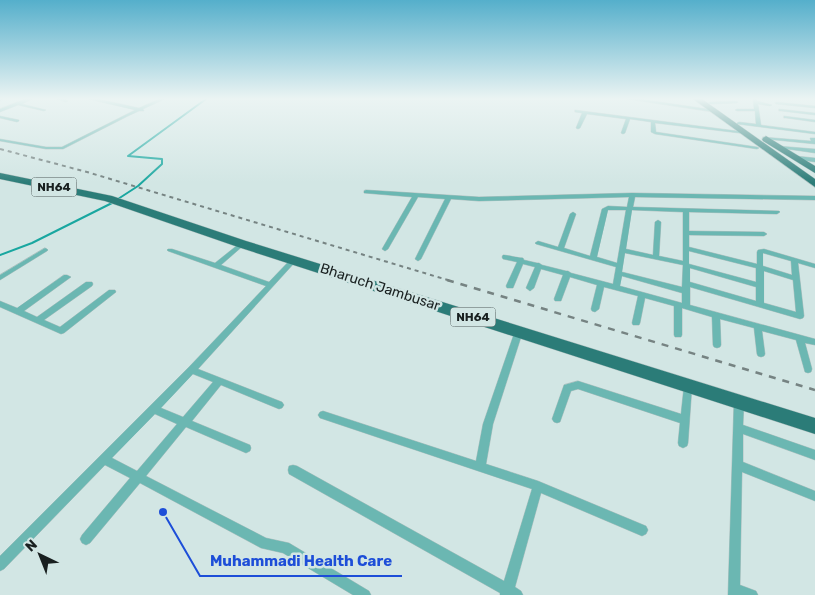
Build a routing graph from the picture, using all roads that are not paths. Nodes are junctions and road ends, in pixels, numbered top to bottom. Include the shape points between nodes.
1 (104, 127) edge
2 (625, 127) edge
3 (652, 127) edge
4 (719, 127) edge
5 (740, 127) edge
6 (741, 127) edge
7 (744, 129) junction
8 (623, 133) dead end
9 (815, 133) edge
10 (765, 138) junction
11 (0, 140) edge
12 (814, 142) edge
13 (780, 147) junction
14 (757, 148) junction
15 (815, 151) edge
16 (796, 158) junction
17 (815, 160) edge
18 (815, 170) edge
19 (0, 176) edge
20 (815, 177) edge
21 (815, 184) edge
22 (366, 192) dead end
23 (815, 192) edge
24 (416, 195) junction
25 (632, 195) junction
26 (449, 198) junction
27 (815, 198) edge
28 (629, 209) junction
29 (686, 210) junction
30 (776, 212) dead end
31 (573, 214) dead end
32 (658, 222) dead end
33 (686, 233) junction
34 (764, 234) dead end
35 (538, 243) dead end
36 (242, 244) junction
37 (686, 248) junction
38 (386, 249) dead end
39 (45, 250) dead end
40 (170, 250) dead end
41 (560, 250) junction
42 (622, 250) junction
43 (506, 257) dead end
44 (656, 257) junction
45 (592, 258) junction
46 (418, 259) dead end
47 (294, 260) junction
48 (521, 260) junction
49 (794, 262) junction
50 (539, 265) junction
51 (686, 265) junction
52 (216, 266) junction
53 (815, 266) edge
54 (760, 267) junction
55 (619, 269) junction
56 (568, 273) junction
57 (67, 277) dead end
58 (0, 278) edge
59 (792, 278) dead end
60 (89, 284) dead end
61 (270, 284) junction
62 (601, 284) junction
63 (760, 285) junction
64 (510, 286) dead end
65 (686, 287) junction
66 (530, 288) dead end
67 (616, 288) junction
68 (112, 292) dead end
69 (642, 295) junction
70 (558, 299) dead end
71 (760, 305) junction
72 (2, 306) edge
73 (682, 306) junction
74 (595, 309) dead end
75 (17, 312) junction
76 (716, 316) junction
77 (38, 321) junction
78 (636, 323) dead end
79 (758, 327) junction
80 (519, 331) junction
81 (678, 335) dead end
82 (800, 338) junction
83 (815, 342) edge
84 (717, 345) dead end
85 (762, 354) dead end
86 (808, 369) dead end
87 (192, 370) junction
88 (220, 381) junction
89 (688, 386) junction
90 (739, 401) junction
91 (279, 405) dead end
92 (153, 409) junction
93 (323, 415) dead end
94 (557, 419) dead end
95 (685, 420) junction
96 (184, 422) junction
97 (815, 426) edge
98 (738, 428) junction
99 (683, 443) dead end
100 (246, 448) dead end
101 (815, 455) edge
102 (104, 459) junction
103 (738, 466) junction
104 (480, 467) junction
105 (293, 470) dead end
106 (138, 476) junction
107 (538, 486) junction
108 (815, 496) edge
109 (642, 530) dead end
110 (86, 539) dead end
111 (0, 565) edge
112 (734, 592) edge
113 (510, 593) edge
114 (365, 595) edge
115 (752, 595) edge

1 - 11 street via 63,148
2 - 8 street
3 - 14 street via 655,134
4 - 7 street
5 - 7 highway
6 - 7 highway
7 - 9 street
7 - 10 highway
7 - 14 highway
7 - 20 highway
7 - 21 highway
10 - 12 street
10 - 13 highway
13 - 15 street
13 - 16 highway
14 - 23 highway
16 - 17 street
16 - 18 highway
19 - 36 highway, Bharuch Jambusar / NH64 via 108,198
22 - 24 street
24 - 26 street
24 - 38 street
25 - 26 street
25 - 27 street
25 - 28 street
26 - 46 street
28 - 29 street
28 - 42 street
28 - 45 street via 605,209
29 - 30 street
29 - 33 street
31 - 41 street
32 - 44 street
33 - 34 street
33 - 37 street
35 - 41 street
36 - 47 highway, Bharuch Jambusar / NH64
36 - 52 street
37 - 51 street
37 - 54 street
39 - 58 street
40 - 52 street
41 - 45 street
42 - 44 street
42 - 55 street
43 - 48 street
44 - 51 street
45 - 55 street
47 - 61 street
47 - 80 highway, Bharuch Jambusar / NH64
48 - 50 street
48 - 64 street
49 - 53 street
49 - 54 street via 761,251
49 - 71 street via 800,316
50 - 56 street
50 - 66 street
51 - 63 street
51 - 65 street
52 - 61 street
54 - 59 street
54 - 63 street
55 - 65 street
55 - 67 street
56 - 62 street
56 - 70 street
57 - 75 street
60 - 77 street
61 - 87 street
62 - 67 street
62 - 74 street
63 - 71 street
65 - 71 street
65 - 73 street
67 - 69 street
68 - 77 street via 64,330
69 - 73 street
69 - 78 street
72 - 75 street
73 - 76 street
73 - 81 street
75 - 77 street
76 - 79 street
76 - 84 street
79 - 82 street
79 - 85 street
80 - 89 highway, Bharuch Jambusar / NH64
80 - 104 street via 488,424
82 - 83 street
82 - 86 street
87 - 88 street
87 - 92 street
88 - 91 street
88 - 96 street
89 - 90 highway, Bharuch Jambusar / NH64
89 - 95 street
90 - 97 highway, Bharuch Jambusar / NH64
90 - 98 street
92 - 96 street
92 - 102 street
93 - 104 street
94 - 95 street via 567,388 578,385
95 - 99 street
96 - 100 street
96 - 106 street
98 - 101 street
98 - 103 street
102 - 106 street
102 - 111 street
103 - 108 street
103 - 112 street
104 - 107 street
105 - 113 street
106 - 110 street
106 - 114 street via 265,544 285,547
107 - 109 street
107 - 113 street
112 - 115 street

